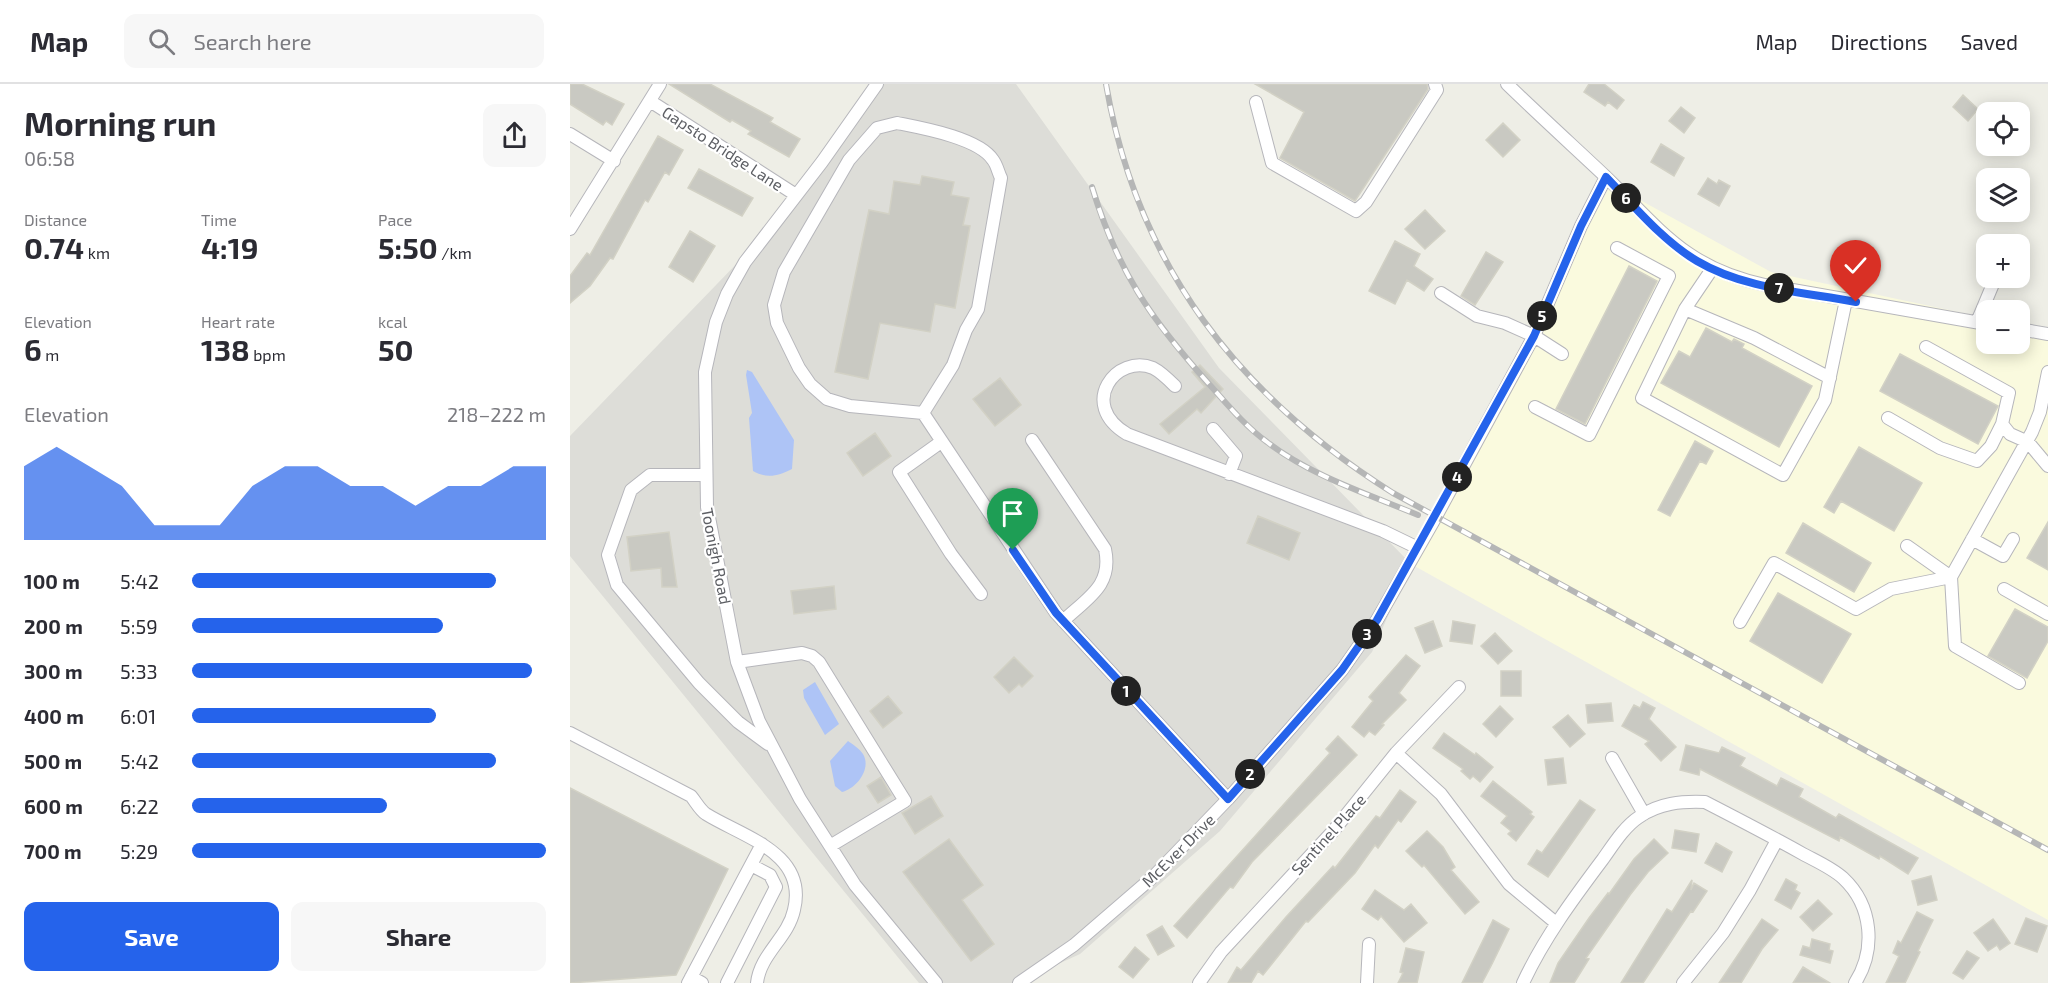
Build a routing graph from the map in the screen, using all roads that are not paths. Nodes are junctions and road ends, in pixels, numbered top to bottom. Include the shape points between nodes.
1 (660, 84) edge
2 (877, 84) edge
3 (1435, 84) edge
4 (1507, 84) edge
5 (650, 101) junction
6 (1256, 102) dead end
7 (570, 134) edge
8 (614, 161) junction
9 (1606, 177) junction
10 (796, 195) junction
11 (570, 229) edge
12 (1617, 248) dead end
13 (1712, 269) junction
14 (1441, 293) dead end
15 (1846, 300) junction
16 (1685, 309) junction
17 (1976, 322) edge
18 (2030, 331) edge
19 (2048, 334) edge
20 (1534, 336) junction
21 (1926, 347) dead end
22 (1562, 354) dead end
23 (2048, 372) edge
24 (1830, 378) junction
25 (1175, 386) dead end
26 (1535, 407) dead end
27 (2044, 409) edge
28 (922, 414) junction
29 (1888, 418) dead end
30 (2002, 424) junction
31 (1213, 429) dead end
32 (1032, 440) dead end
33 (941, 442) junction
34 (2028, 442) junction
35 (2048, 466) edge
36 (1229, 474) junction
37 (706, 475) junction
38 (1972, 539) junction
39 (2013, 539) dead end
40 (1906, 546) dead end
41 (1418, 548) junction
42 (1951, 577) junction
43 (2004, 589) dead end
44 (981, 594) dead end
45 (2048, 614) edge
46 (1063, 621) junction
47 (1740, 622) dead end
48 (738, 662) junction
49 (2019, 682) dead end
50 (1460, 687) dead end
51 (570, 733) edge
52 (772, 746) junction
53 (1396, 753) junction
54 (1612, 758) dead end
55 (1228, 799) junction
56 (1644, 814) junction
57 (1777, 840) junction
58 (762, 844) junction
59 (830, 846) junction
60 (751, 865) junction
61 (1556, 922) junction
62 (1369, 944) dead end
63 (694, 981) edge
64 (727, 983) edge
65 (757, 983) edge
66 (936, 983) edge
67 (1019, 983) edge
68 (1199, 983) edge
69 (1367, 983) edge
70 (1522, 983) edge
71 (1683, 983) edge
72 (1855, 983) edge

1 - 5 street
2 - 10 street, Toonigh Road
3 - 6 street via 1437,90 1366,202 1356,211 1272,163
4 - 9 street
5 - 8 street
5 - 10 street, Gapsto Bridge Lane
7 - 8 street
8 - 11 street
9 - 13 street via 1663,234
9 - 20 street, McEver Drive
10 - 37 street, Toonigh Road via 745,262 716,321 705,372
12 - 26 street via 1669,276 1589,435
13 - 15 street via 1747,281
13 - 16 street
14 - 20 street via 1478,316 1505,322
15 - 17 street
15 - 24 street
16 - 24 street via 1754,338
16 - 24 street via 1642,398 1783,475 1825,400
18 - 19 street
20 - 22 street
20 - 41 street, McEver Drive
21 - 30 street via 2008,393
23 - 27 street
25 - 36 street via 1152,367 1121,370 1109,380 1103,396 1106,416 1127,434
27 - 34 street
28 - 28 street via 850,406 827,399 799,368 784,341 774,305 784,272 849,160 877,128 897,123 937,130 966,142 992,158 1001,178 978,309 953,365
28 - 33 street
29 - 30 street via 1940,448 1977,461 1991,446
30 - 34 street via 2010,434
31 - 36 street via 1236,456
32 - 46 street via 1105,549 1108,565 1099,587
33 - 44 street via 900,472
33 - 46 street
34 - 35 street
34 - 38 street
36 - 41 street via 1383,531
37 - 48 street, Toonigh Road via 706,507
37 - 52 street via 650,475 632,490 608,555 617,585 699,683 738,722
38 - 39 street via 2003,556
38 - 42 street
40 - 42 street
41 - 55 street, McEver Drive via 1377,620 1342,670
42 - 47 street via 1891,589 1856,609 1774,563
42 - 49 street via 1955,646
43 - 45 street
46 - 55 street
48 - 52 street, Toonigh Road
48 - 59 street via 802,653 812,656 905,801
50 - 53 street, Sentinel Place
51 - 58 street via 692,796 704,812
52 - 59 street, Toonigh Road
53 - 61 street via 1441,794 1509,884
53 - 68 street, Sentinel Place via 1334,830 1221,952
54 - 56 street
55 - 67 street, McEver Drive via 1154,876 1074,945
56 - 57 street via 1684,801 1705,802
56 - 61 street via 1620,836
57 - 71 street via 1723,933
57 - 72 street via 1842,876 1863,908 1870,946 1865,967
58 - 60 street
58 - 65 street via 778,854 791,873 794,910 764,960
59 - 66 street, Toonigh Road via 855,885
60 - 63 street
60 - 64 street via 770,875 776,887
61 - 70 street
62 - 69 street

